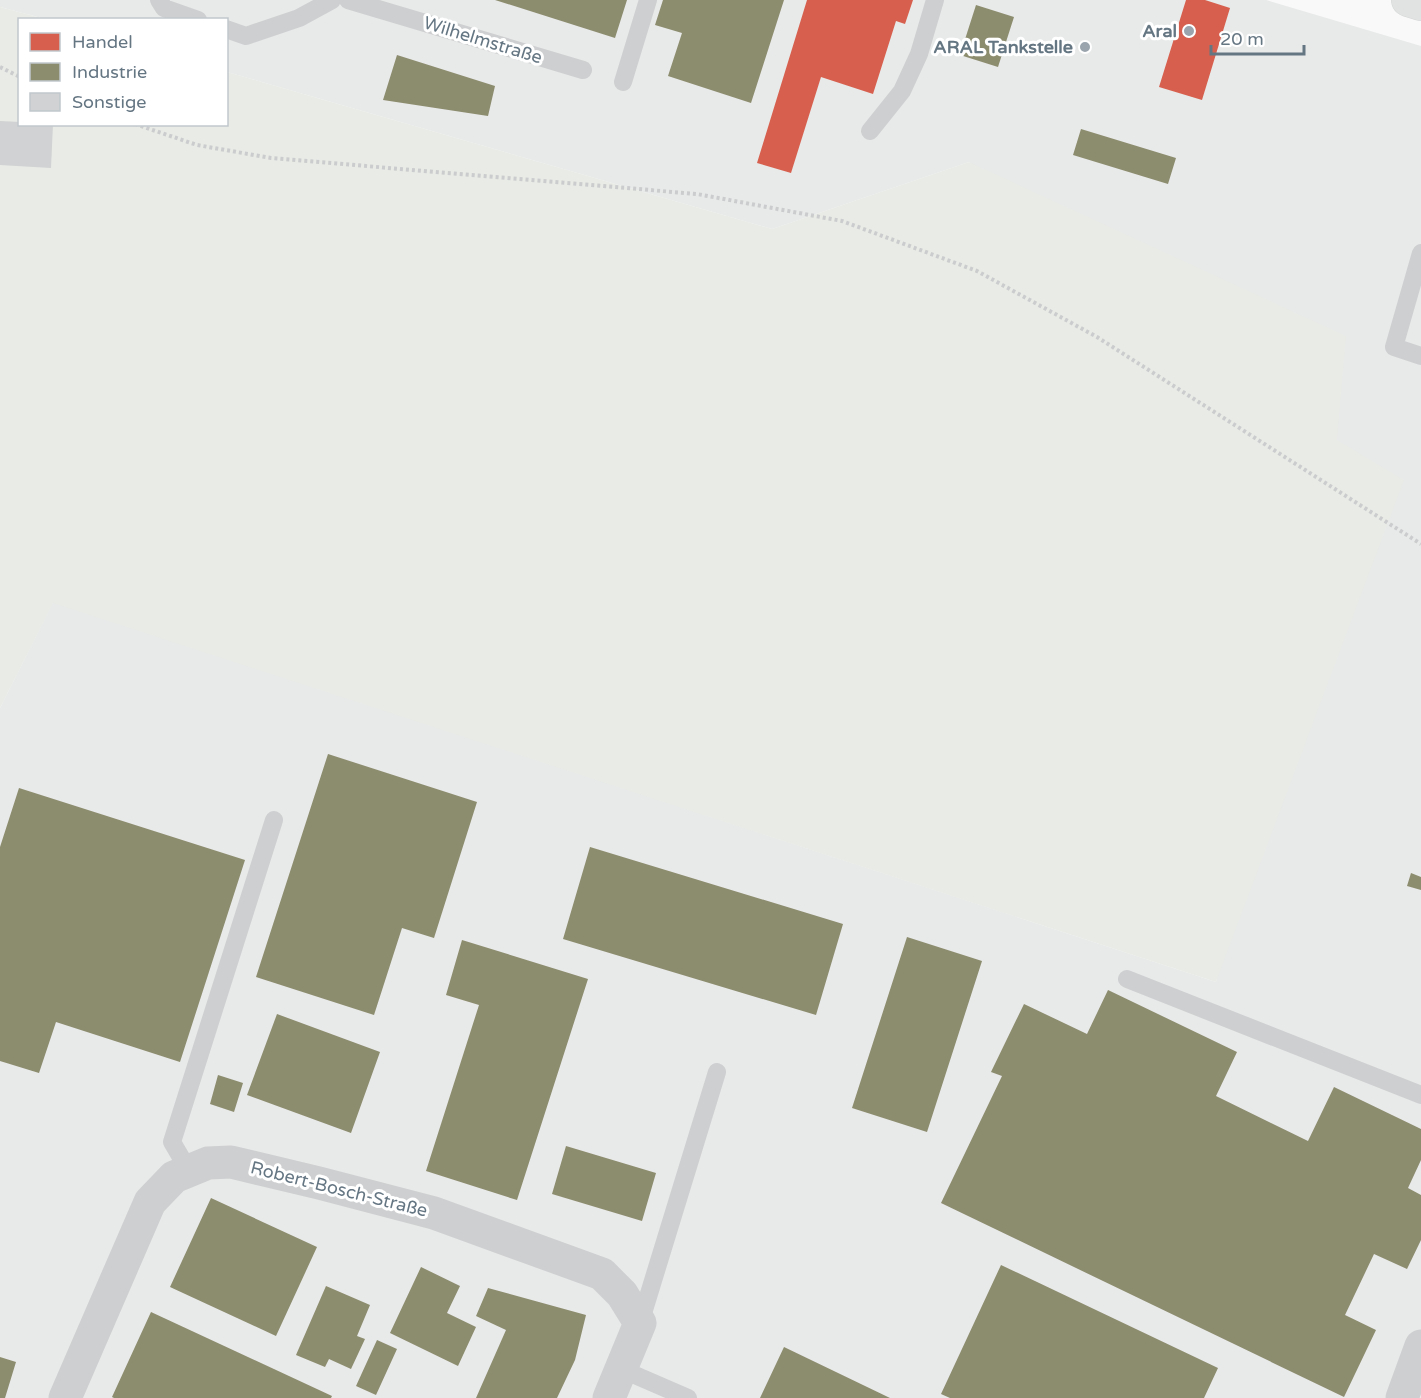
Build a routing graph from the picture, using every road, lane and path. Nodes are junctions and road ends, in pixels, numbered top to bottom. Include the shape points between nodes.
1 (159, 0) edge
2 (332, 0) edge
3 (348, 0) edge
4 (648, 0) edge
5 (935, 0) edge
6 (1408, 0) edge
7 (1421, 4) edge
8 (192, 18) edge
9 (228, 30) edge
10 (0, 67) edge
11 (583, 70) dead end
12 (18, 76) edge
13 (623, 82) dead end
14 (141, 126) edge
15 (870, 131) dead end
16 (1421, 253) edge
17 (1421, 356) edge
18 (1421, 544) edge
19 (274, 820) dead end
20 (1127, 979) dead end
21 (717, 1072) dead end
22 (1421, 1095) edge
23 (189, 1171) junction
24 (640, 1323) junction
25 (1421, 1346) edge
26 (615, 1384) edge
27 (65, 1398) edge
28 (688, 1398) edge
29 (1402, 1398) edge

1 - 8 lane via 164,8
2 - 9 lane via 299,18 246,36
3 - 11 lane, Wilhelmstraße
4 - 13 lane
5 - 15 lane via 902,91
6 - 7 main road
10 - 12 path
14 - 18 path via 197,145 270,158 697,194 843,221 977,271 1097,337
16 - 17 lane via 1394,346
19 - 23 lane via 172,1142
20 - 22 lane
21 - 24 lane
23 - 24 street, Robert-Bosch-Straße via 208,1163 231,1162 434,1213 602,1274 622,1294
23 - 27 street, Robert-Bosch-Straße via 174,1177 150,1202
24 - 26 street
25 - 29 street
26 - 28 lane

